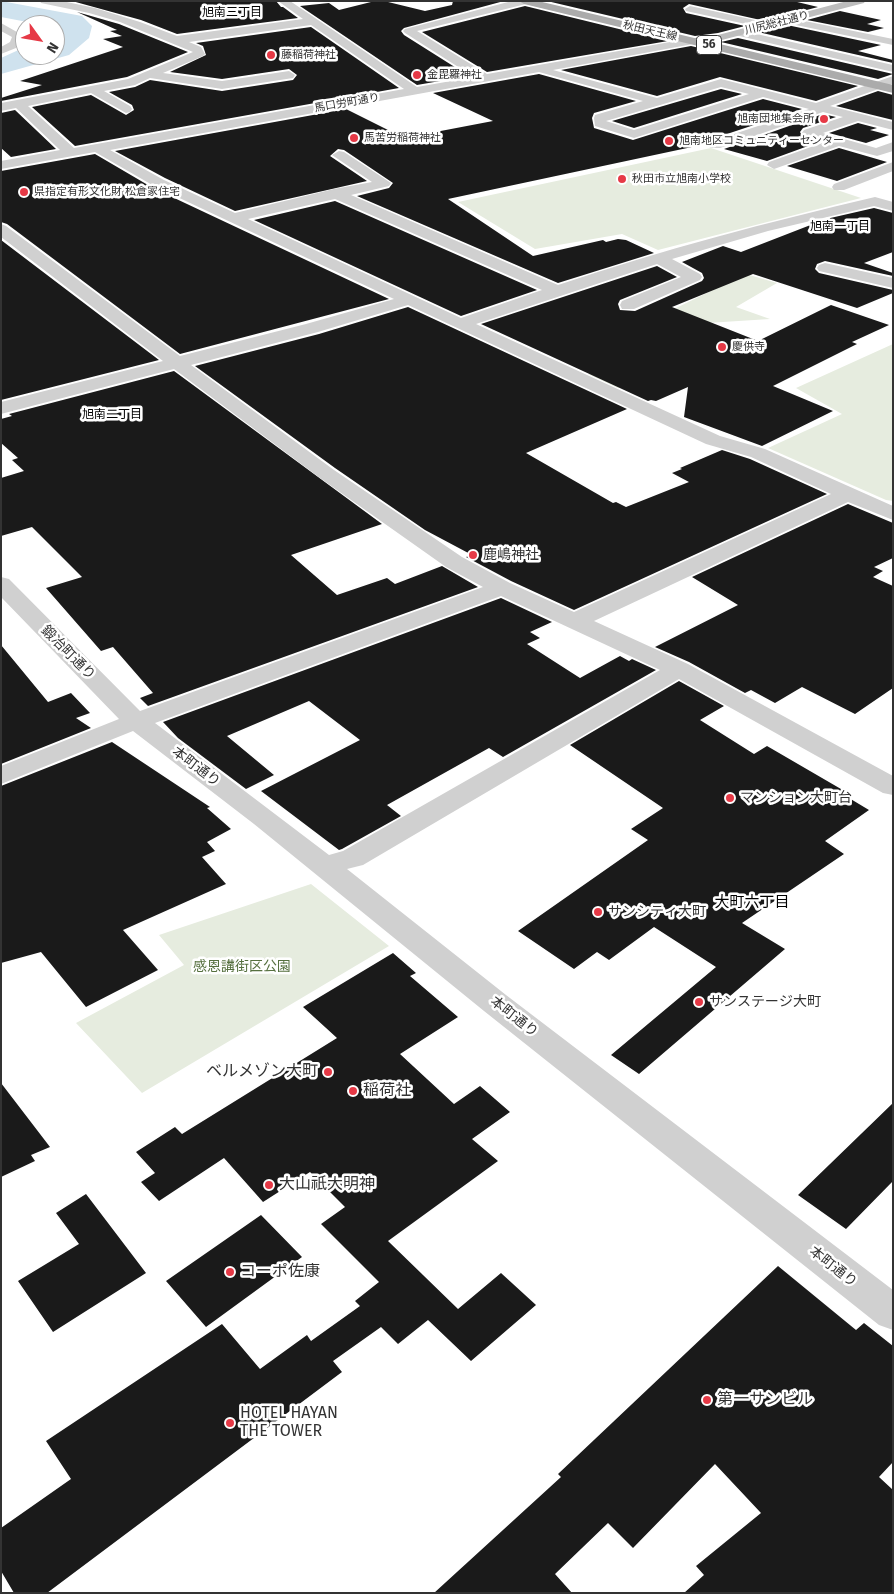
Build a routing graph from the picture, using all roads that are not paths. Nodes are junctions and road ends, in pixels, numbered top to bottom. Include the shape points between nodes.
1 (45, 1) edge
2 (283, 1) edge
3 (525, 1) edge
4 (860, 1) edge
5 (690, 9) dead end
6 (314, 21) junction
7 (790, 21) junction
8 (1, 26) edge
9 (768, 26) junction
10 (739, 33) junction
11 (893, 33) edge
12 (874, 38) junction
13 (176, 40) junction
14 (693, 41) junction
15 (893, 42) edge
16 (1, 51) edge
17 (537, 69) junction
18 (893, 69) edge
19 (150, 75) junction
20 (289, 75) dead end
21 (486, 79) junction
22 (893, 80) edge
23 (878, 85) junction
24 (893, 88) edge
25 (94, 90) junction
26 (414, 90) junction
27 (763, 93) junction
28 (656, 101) junction
29 (19, 104) junction
30 (820, 107) junction
31 (1, 108) edge
32 (126, 109) dead end
33 (857, 117) junction
34 (893, 126) edge
35 (839, 141) junction
36 (715, 145) dead end
37 (893, 146) edge
38 (97, 148) junction
39 (70, 152) junction
40 (877, 152) junction
41 (339, 155) dead end
42 (893, 160) edge
43 (1, 165) edge
44 (774, 165) dead end
45 (893, 166) edge
46 (839, 187) dead end
47 (334, 193) junction
48 (893, 207) edge
49 (233, 218) junction
50 (1, 228) edge
51 (658, 258) junction
52 (825, 268) dead end
53 (893, 283) edge
54 (557, 291) junction
55 (408, 300) junction
56 (628, 306) dead end
57 (459, 324) junction
58 (176, 362) junction
59 (1, 408) edge
60 (848, 494) junction
61 (893, 514) edge
62 (1, 584) edge
63 (502, 588) junction
64 (575, 621) junction
65 (679, 669) junction
66 (136, 721) junction
67 (1, 776) edge
68 (893, 787) edge
69 (325, 866) junction
70 (893, 1313) edge

1 - 13 street via 113,16
2 - 6 street
3 - 14 main road, 秋田天王線 / 56
3 - 21 street via 410,31
4 - 7 street, 川尻総社通り
5 - 9 street
6 - 13 street
6 - 26 street
7 - 9 street, 川尻総社通り
7 - 12 street
8 - 16 street via 18,36 12,47
9 - 10 street, 川尻総社通り
10 - 14 street, 川尻総社通り
10 - 18 street
11 - 12 street
12 - 15 street
13 - 19 street via 197,49 199,54
14 - 17 street, 馬口労町通り
14 - 23 main road, 秋田天王線 / 56
17 - 21 street, 馬口労町通り
17 - 28 street
19 - 20 street via 222,85
19 - 25 street
21 - 26 street, 馬口労町通り
22 - 23 street
23 - 24 main road, 秋田天王線 / 56
23 - 30 street
25 - 29 street
25 - 32 street
26 - 38 street, 馬口労町通り
27 - 28 street via 721,83
27 - 28 street via 634,134 600,124 600,118
27 - 30 street
29 - 31 street
29 - 39 street
30 - 33 street
30 - 36 street
33 - 34 street
33 - 35 street via 809,133
35 - 40 street
35 - 44 street
37 - 40 street
38 - 39 street, 馬口労町通り
38 - 49 street via 159,183
39 - 43 street, 馬口労町通り
40 - 42 street via 881,157
41 - 47 street via 384,182
45 - 46 street
47 - 49 street
47 - 54 street
48 - 51 street via 875,202 763,228
49 - 55 street
50 - 58 street via 19,250 50,268
51 - 54 street
51 - 56 street via 694,277
52 - 53 street
54 - 57 street
55 - 57 street
55 - 58 street
57 - 60 street via 712,440 758,452
58 - 59 street
58 - 63 street via 387,517 454,562
60 - 61 street
60 - 64 street
62 - 66 street, 鍛冶町通り
63 - 64 street
63 - 66 street
64 - 65 street
65 - 68 street
65 - 69 street via 353,858
66 - 67 street
66 - 69 street, 本町通り
69 - 70 street, 本町通り via 495,1003

